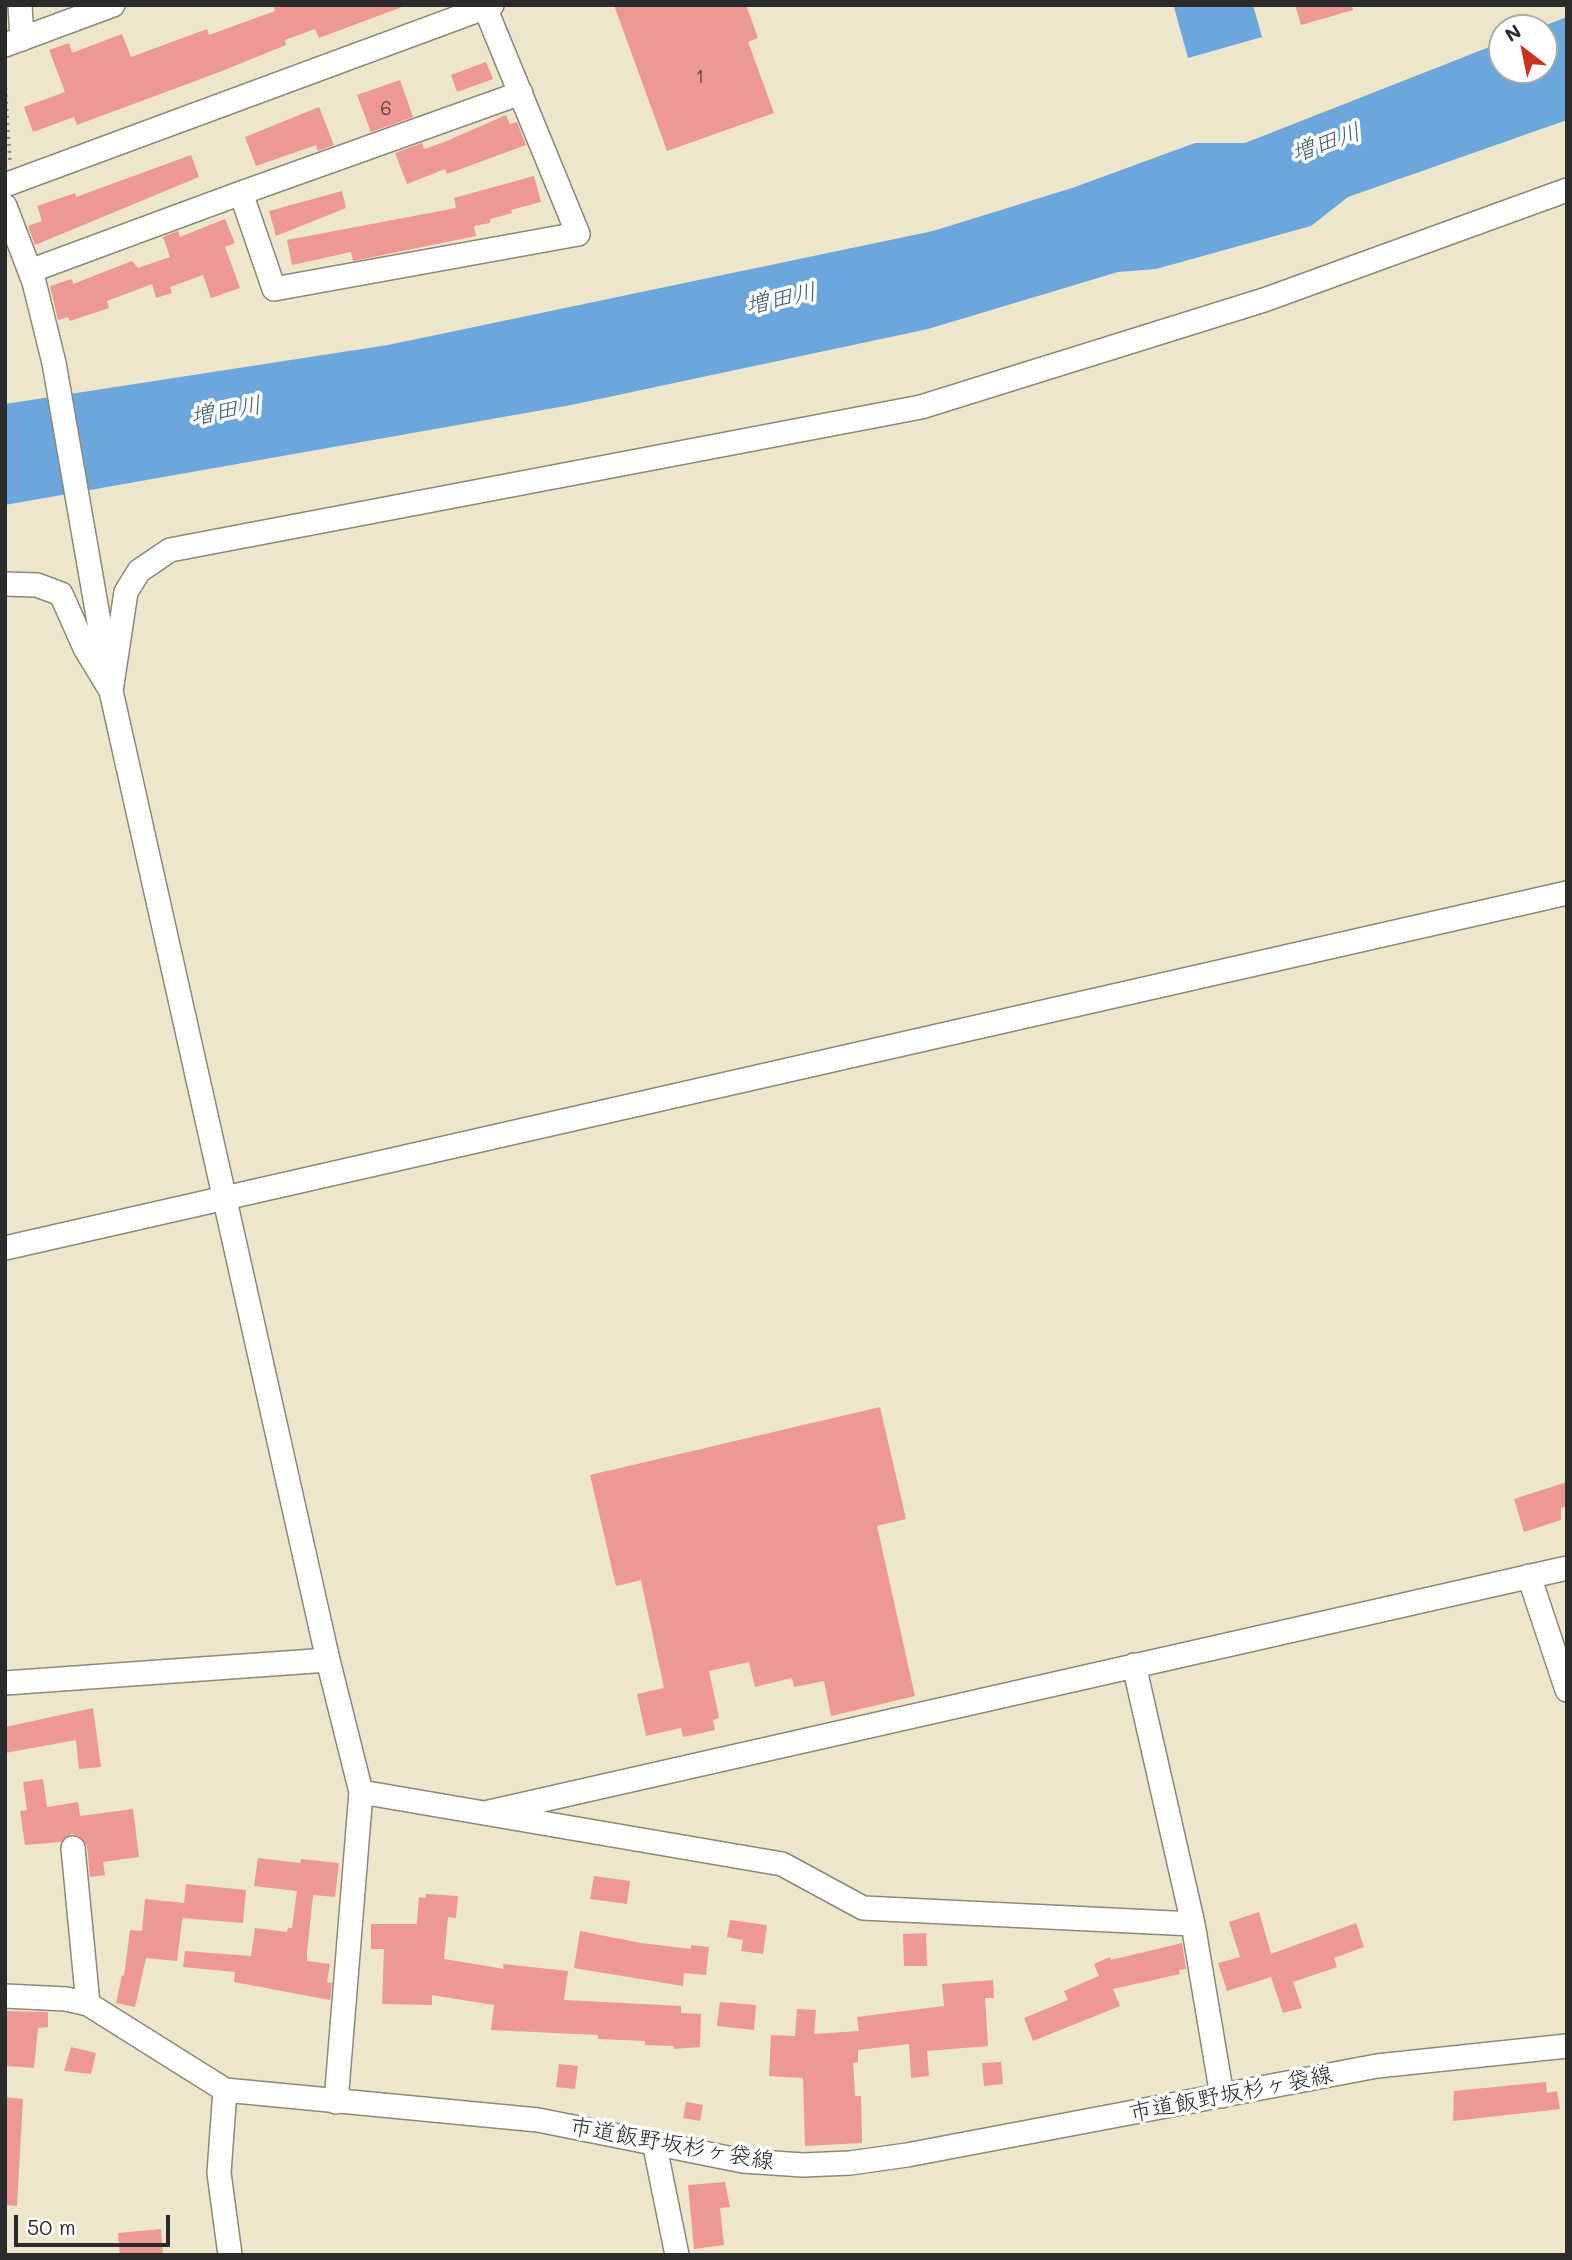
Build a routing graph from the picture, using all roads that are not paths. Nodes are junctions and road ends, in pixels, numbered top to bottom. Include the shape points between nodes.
1 (20, 5) edge
2 (113, 5) edge
3 (487, 6) edge
4 (14, 42) edge
5 (521, 93) junction
6 (5, 185) edge
7 (1567, 190) edge
8 (241, 193) junction
9 (5, 206) edge
10 (30, 271) junction
11 (5, 584) edge
12 (111, 691) junction
13 (1567, 892) edge
14 (226, 1200) junction
15 (5, 1248) edge
16 (1567, 1568) edge
17 (1529, 1576) junction
18 (328, 1660) junction
19 (1133, 1665) junction
20 (5, 1683) edge
21 (1567, 1690) edge
22 (361, 1792) junction
23 (485, 1813) junction
24 (73, 1848) dead end
25 (1193, 1924) junction
26 (5, 1996) edge
27 (88, 2004) junction
28 (1567, 2046) edge
29 (225, 2090) junction
30 (1222, 2096) junction
31 (336, 2102) junction
32 (654, 2142) junction
33 (230, 2255) edge
34 (677, 2255) edge

1 - 4 street
2 - 4 street
3 - 5 street
3 - 6 street
5 - 8 street
5 - 8 street via 578,234 274,289
7 - 12 street via 1264,300 921,407 170,550 139,571 126,592
8 - 10 street
9 - 10 street
10 - 12 street via 54,363
11 - 12 street via 37,585 61,594
12 - 14 street
13 - 14 street
14 - 15 street
14 - 18 street
16 - 17 street
17 - 19 street
17 - 21 street
18 - 20 street
18 - 22 street
19 - 23 street
19 - 25 street
22 - 23 street
22 - 31 street
23 - 25 street via 782,1864 863,1908
24 - 27 street
25 - 30 street
26 - 27 street, 市道飯野坂杉ヶ袋線 via 66,1998
27 - 29 street, 市道飯野坂杉ヶ袋線
28 - 30 street, 市道飯野坂杉ヶ袋線 via 1377,2066
29 - 31 street, 市道飯野坂杉ヶ袋線
29 - 33 street via 219,2173
30 - 32 street, 市道飯野坂杉ヶ袋線 via 850,2163 743,2161
31 - 32 street, 市道飯野坂杉ヶ袋線 via 538,2120
32 - 34 street

